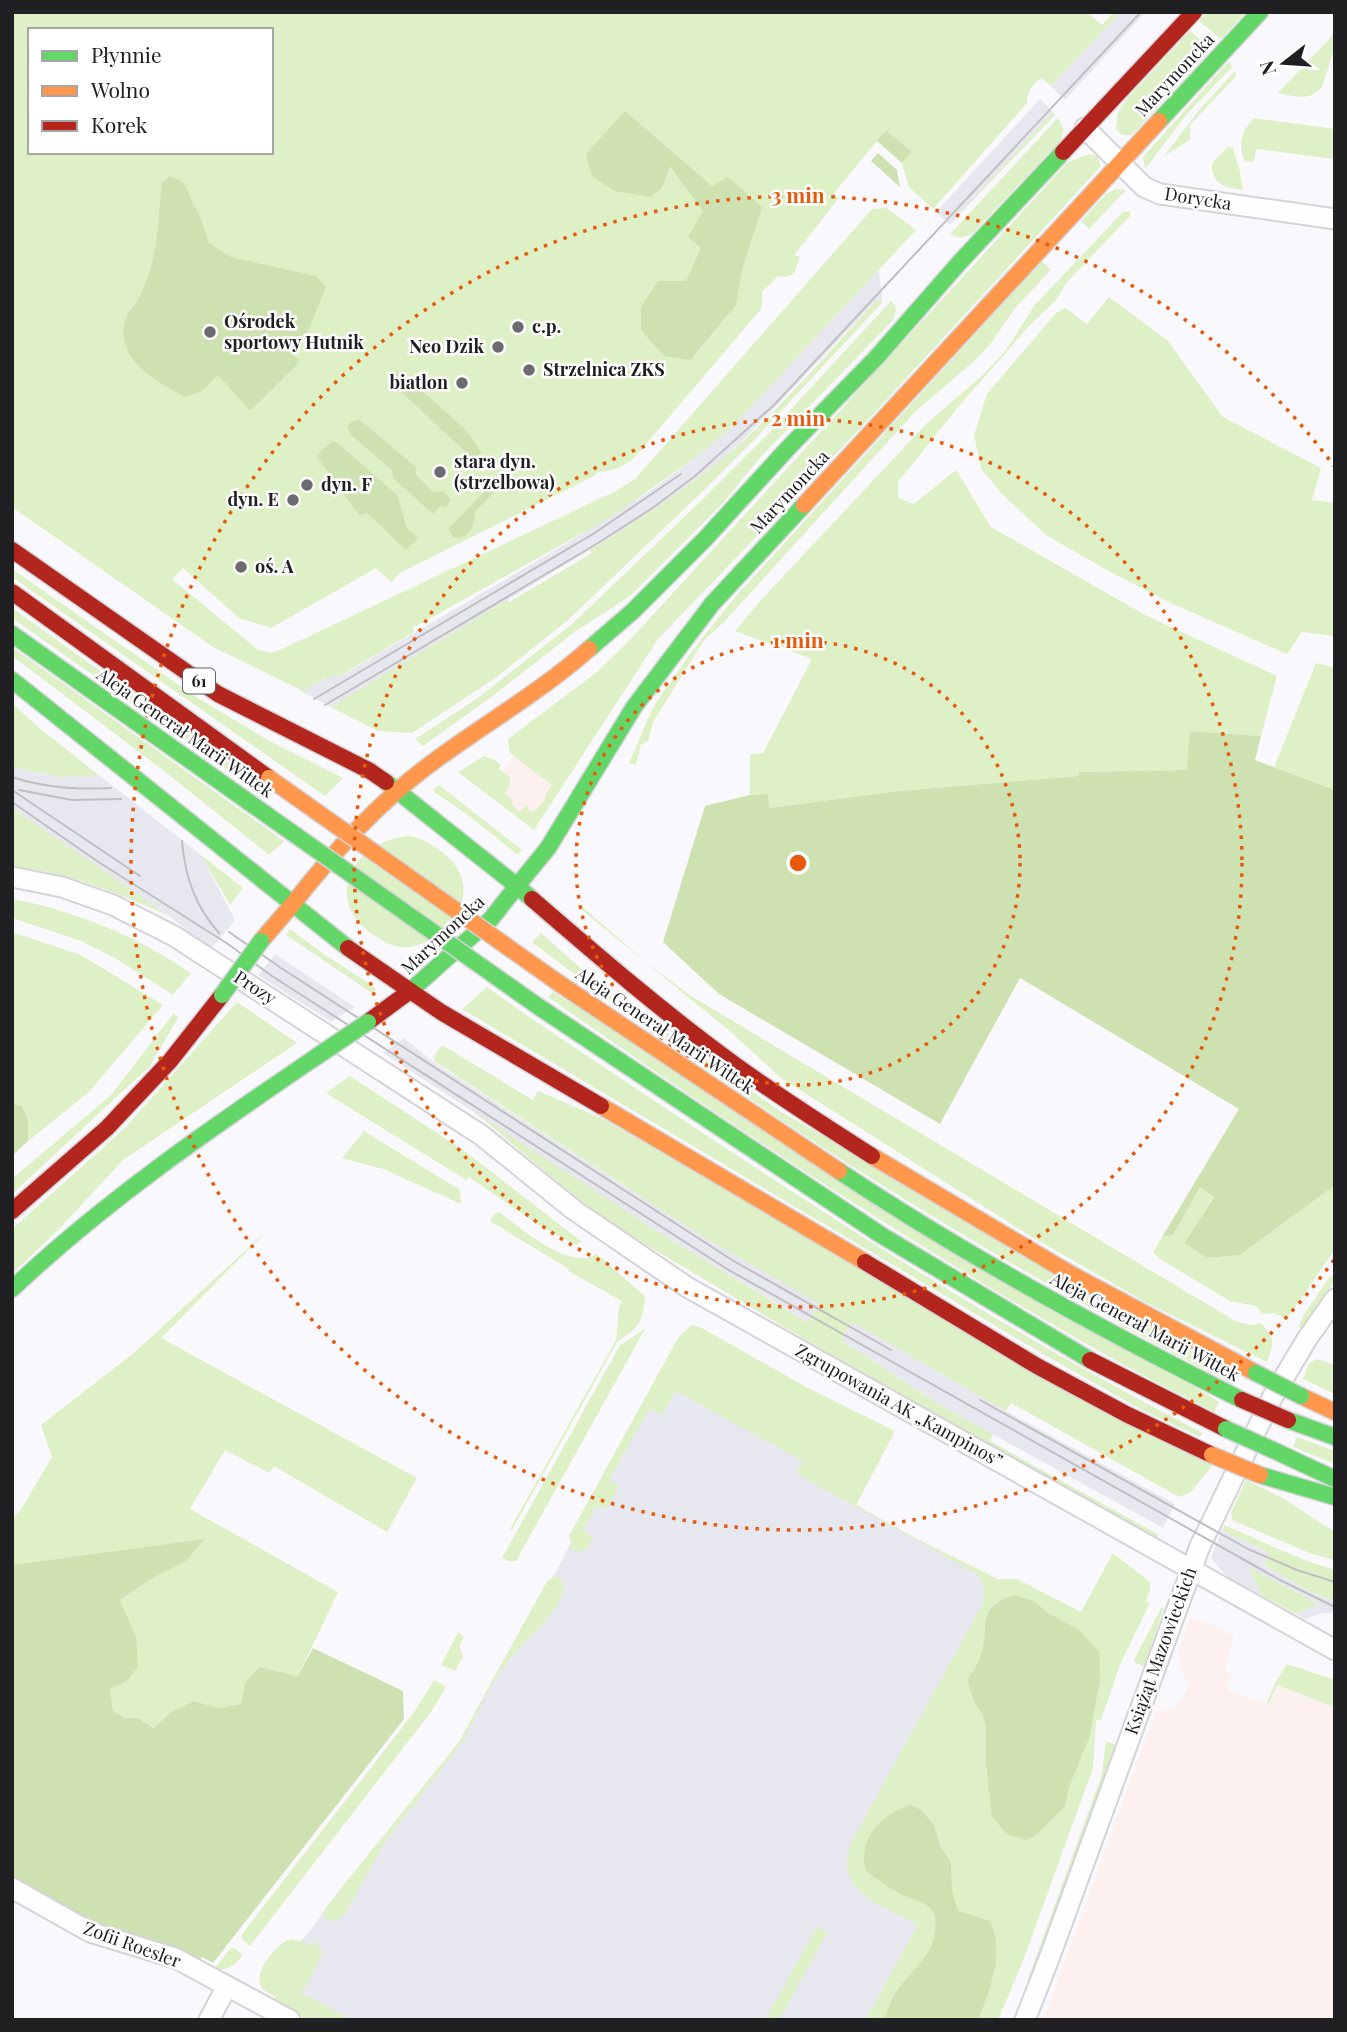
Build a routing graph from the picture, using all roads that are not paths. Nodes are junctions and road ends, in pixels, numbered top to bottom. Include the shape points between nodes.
1 (1194, 12) edge
2 (1260, 12) edge
3 (1085, 128) junction
4 (1119, 164) junction
5 (1335, 219) edge
6 (12, 550) edge
7 (12, 592) edge
8 (12, 634) edge
9 (12, 680) edge
10 (399, 790) junction
11 (12, 877) edge
12 (517, 886) junction
13 (292, 905) junction
14 (410, 990) junction
15 (481, 1135) joint
16 (12, 1211) edge
17 (12, 1289) edge
18 (1335, 1299) edge
19 (1335, 1412) edge
20 (1335, 1437) edge
21 (1335, 1479) edge
22 (1335, 1497) edge
23 (1190, 1570) junction
24 (1335, 1650) edge
25 (12, 1888) edge
26 (227, 1986) junction
27 (209, 2020) edge
28 (290, 2020) edge
29 (1025, 2020) edge

1 - 3 main road, Marymoncka
2 - 4 main road, Marymoncka
3 - 4 street, Dorycka
3 - 10 main road, Marymoncka via 876,358 633,611 505,714
4 - 5 street, Dorycka via 1144,187 1160,194
4 - 12 main road, Marymoncka via 712,604 634,707 548,848
6 - 10 main road, 61 via 218,694
7 - 20 main road, Aleja Generał Marii Wittek, bridge via 560,984 862,1186 1120,1339 1242,1400
8 - 21 main road, Aleja Generał Marii Wittek, bridge via 539,1006 844,1212 1094,1362
9 - 13 main road
10 - 12 main road
10 - 13 main road, Marymoncka via 353,832
11 - 15 street, Prozy via 62,887 113,905 174,936
12 - 14 main road, Marymoncka via 491,919
12 - 19 main road, bridge via 646,995 778,1094 886,1165 1139,1314
13 - 14 main road
13 - 16 main road, Marymoncka, bridge via 170,1061 107,1128
14 - 17 main road, Marymoncka, bridge via 139,1179
14 - 22 main road, bridge via 1037,1366 1212,1455
15 - 23 street, Zgrupowania AK „Kampinos” via 574,1210 687,1287
18 - 23 street, Książąt Mazowieckich via 1273,1396
23 - 24 street, Zgrupowania AK „Kampinos”
23 - 29 street, Książąt Mazowieckich
25 - 26 street, Zofii Roesler via 90,1932 174,1958
26 - 27 street
26 - 28 street, Zofii Roesler

